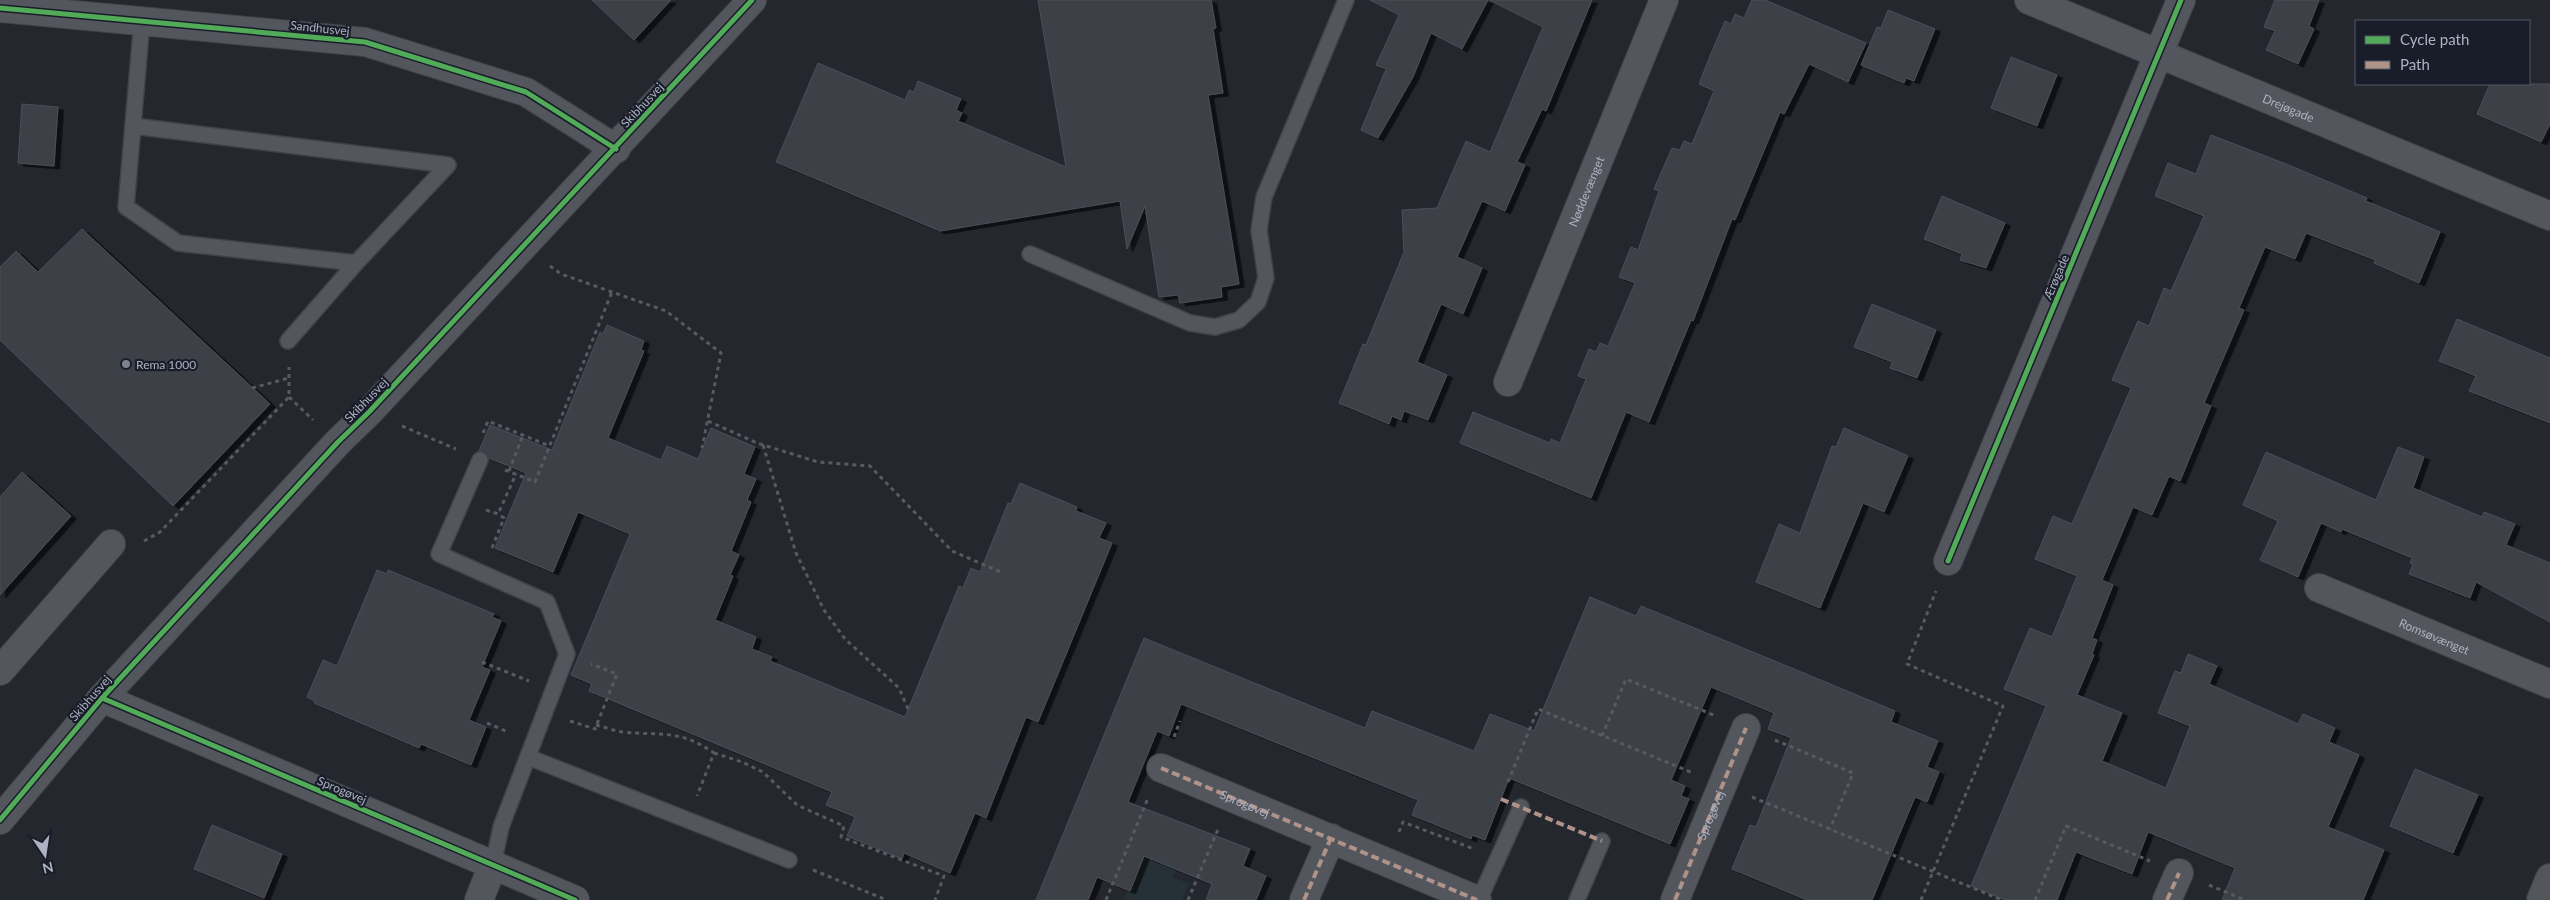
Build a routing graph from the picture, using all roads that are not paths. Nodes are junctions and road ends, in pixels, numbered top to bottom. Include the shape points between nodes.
1 (752, 0) edge
2 (1346, 0) edge
3 (1664, 0) edge
4 (2029, 0) edge
5 (2181, 0) edge
6 (0, 8) edge
7 (142, 20) junction
8 (2159, 54) junction
9 (133, 126) junction
10 (616, 149) junction
11 (2550, 216) edge
12 (1030, 254) dead end
13 (356, 262) junction
14 (288, 341) road end
15 (1508, 382) dead end
16 (477, 458) road end
17 (111, 544) road end
18 (1948, 561) road end
19 (2319, 588) dead end
20 (0, 671) edge
21 (2550, 684) edge
22 (102, 698) junction
23 (1746, 728) dead end
24 (528, 757) junction
25 (1161, 768) road end
26 (1521, 807) dead end
27 (0, 820) edge
28 (1331, 838) junction
29 (1602, 841) dead end
30 (789, 860) road end
31 (493, 865) junction
32 (2179, 873) road end
33 (2550, 878) edge
34 (479, 900) edge
35 (575, 900) edge
36 (1304, 900) edge
37 (1478, 900) edge
38 (1577, 900) edge
39 (1675, 900) edge
40 (2167, 900) edge
41 (2541, 900) edge

1 - 10 street, Skibhusvej
2 - 12 lane via 1264,197 1259,230 1266,278 1258,302 1239,320 1215,327 1190,323
3 - 15 street, Nøddevænget
4 - 8 street, Drejøgade
5 - 8 street, Ærøgade
6 - 7 street, Sandhusvej
7 - 9 lane
7 - 10 street, Sandhusvej via 365,42 526,92
8 - 11 street, Drejøgade
8 - 18 street, Ærøgade
9 - 13 lane via 126,207 178,243
9 - 13 lane via 448,165
10 - 22 street, Skibhusvej via 338,442
13 - 14 lane
16 - 24 lane via 438,554 548,602 568,654
17 - 20 street
19 - 21 street, Romsøvænget
22 - 27 street, Skibhusvej
22 - 31 street, Sprogøvej
23 - 39 street, Sprogøvej
24 - 30 lane
24 - 31 lane via 501,827
25 - 28 street, Sprogøvej
26 - 37 lane
28 - 36 street
28 - 37 street, Sprogøvej
29 - 38 lane
31 - 34 street
31 - 35 street, Sprogøvej
32 - 40 street
33 - 41 street

